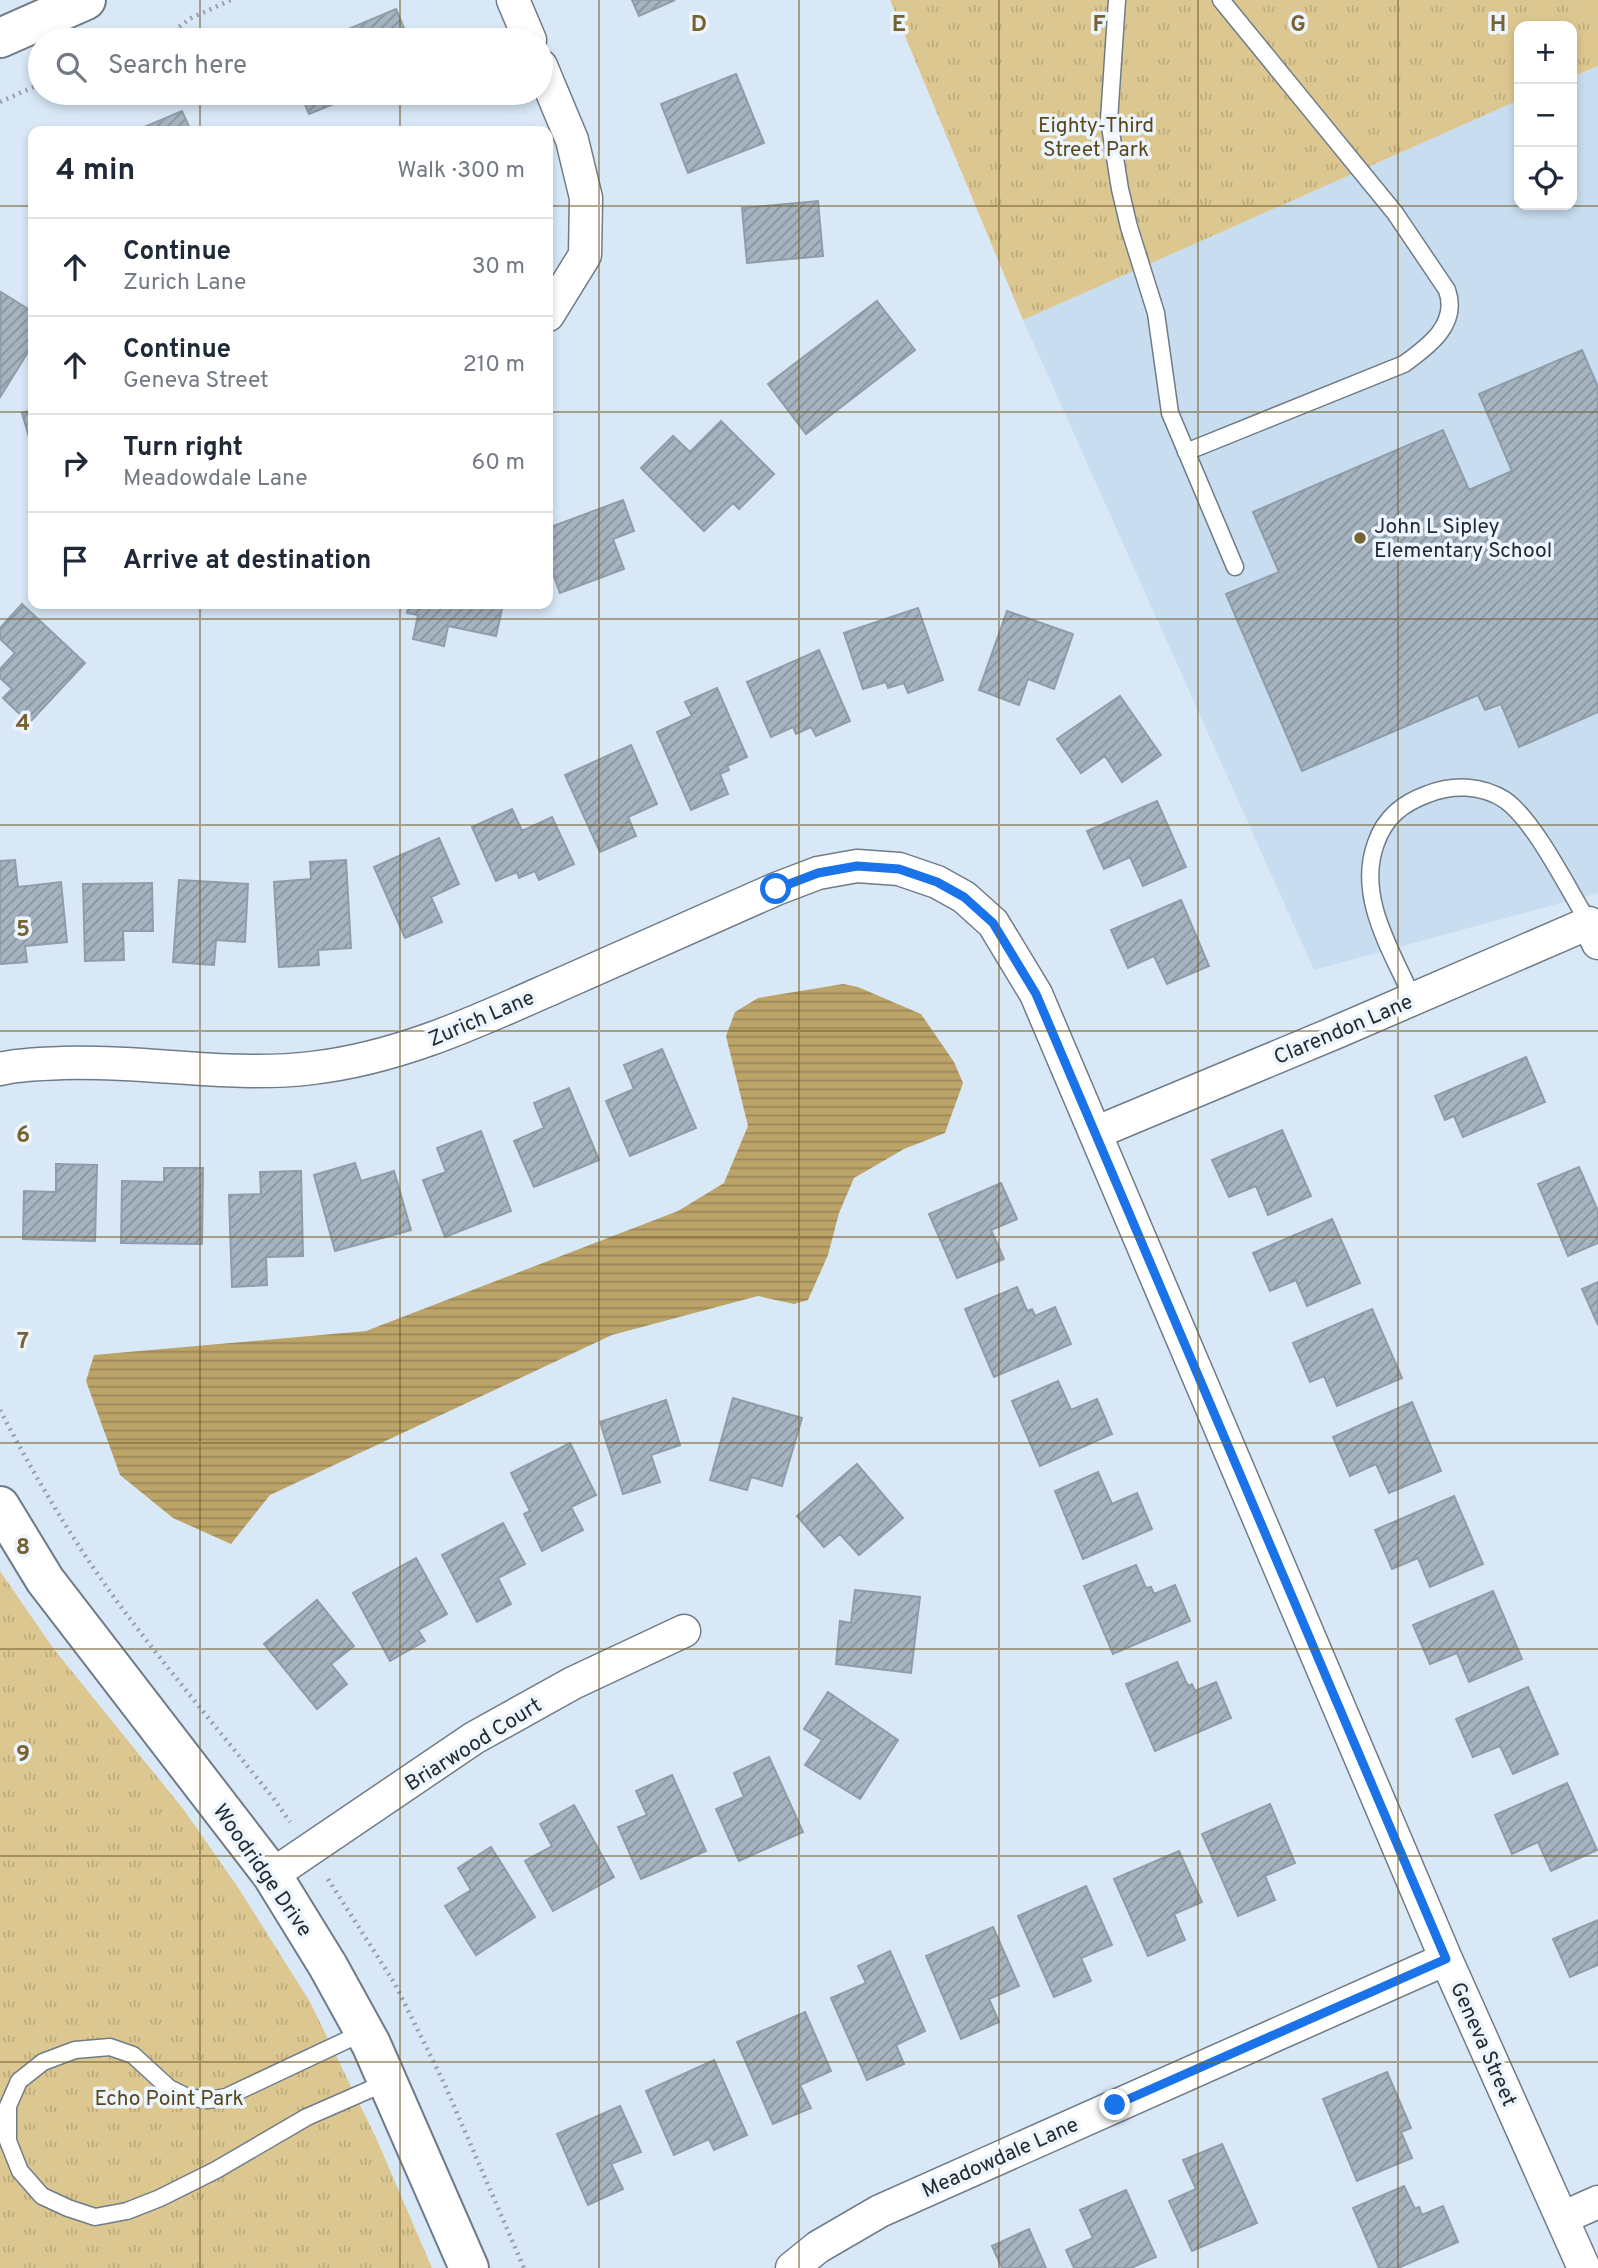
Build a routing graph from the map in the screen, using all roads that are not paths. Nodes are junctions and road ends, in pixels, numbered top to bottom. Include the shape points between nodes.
1 (86, 0) edge
2 (513, 0) edge
3 (1117, 0) edge
4 (1221, 0) edge
5 (525, 28) edge
6 (0, 38) edge
7 (553, 95) edge
8 (553, 307) edge
9 (1185, 452) junction
10 (1234, 567) dead end
11 (937, 882) joint
12 (1594, 933) edge
13 (1413, 999) junction
14 (0, 1069) edge
15 (1096, 1133) junction
16 (0, 1506) edge
17 (684, 1631) dead end
18 (272, 1875) junction
19 (1446, 1959) junction
20 (364, 2032) junction
21 (387, 2082) junction
22 (1598, 2202) edge
23 (1562, 2218) junction
24 (469, 2268) edge
25 (792, 2268) edge
26 (1584, 2268) edge

1 - 6 street
2 - 5 street
3 - 9 lane via 1109,120 1113,155 1156,313 1170,413
4 - 9 lane via 1395,213 1447,290 1450,310 1446,325 1429,346 1405,364
7 - 8 street via 572,140 586,198 585,255
9 - 10 lane
11 - 14 street, Zurich Lane via 899,869 857,866 818,873 470,1024 359,1061 258,1071 87,1062
11 - 15 street, Geneva Street via 964,897 993,923 1036,994
12 - 13 street, Clarendon Lane
12 - 13 lane via 1530,826 1505,800 1476,788 1444,787 1393,813 1379,832 1371,856 1368,881 1375,913
13 - 15 street, Clarendon Lane
15 - 19 street, Geneva Street
16 - 18 street, Woodridge Drive via 45,1580
17 - 18 street, Briarwood Court via 573,1683 474,1738
18 - 20 street, Woodridge Drive
19 - 23 street, Geneva Street
19 - 25 street, Meadowdale Lane via 880,2211
20 - 21 street, Woodridge Drive
20 - 21 lane via 226,2097 208,2100 169,2088 133,2054 110,2047 75,2050 43,2062 19,2081 8,2106 8,2141 20,2171 42,2196 95,2217 160,2198 307,2117
21 - 24 street, Woodridge Drive
22 - 23 street
23 - 26 street, Geneva Street

